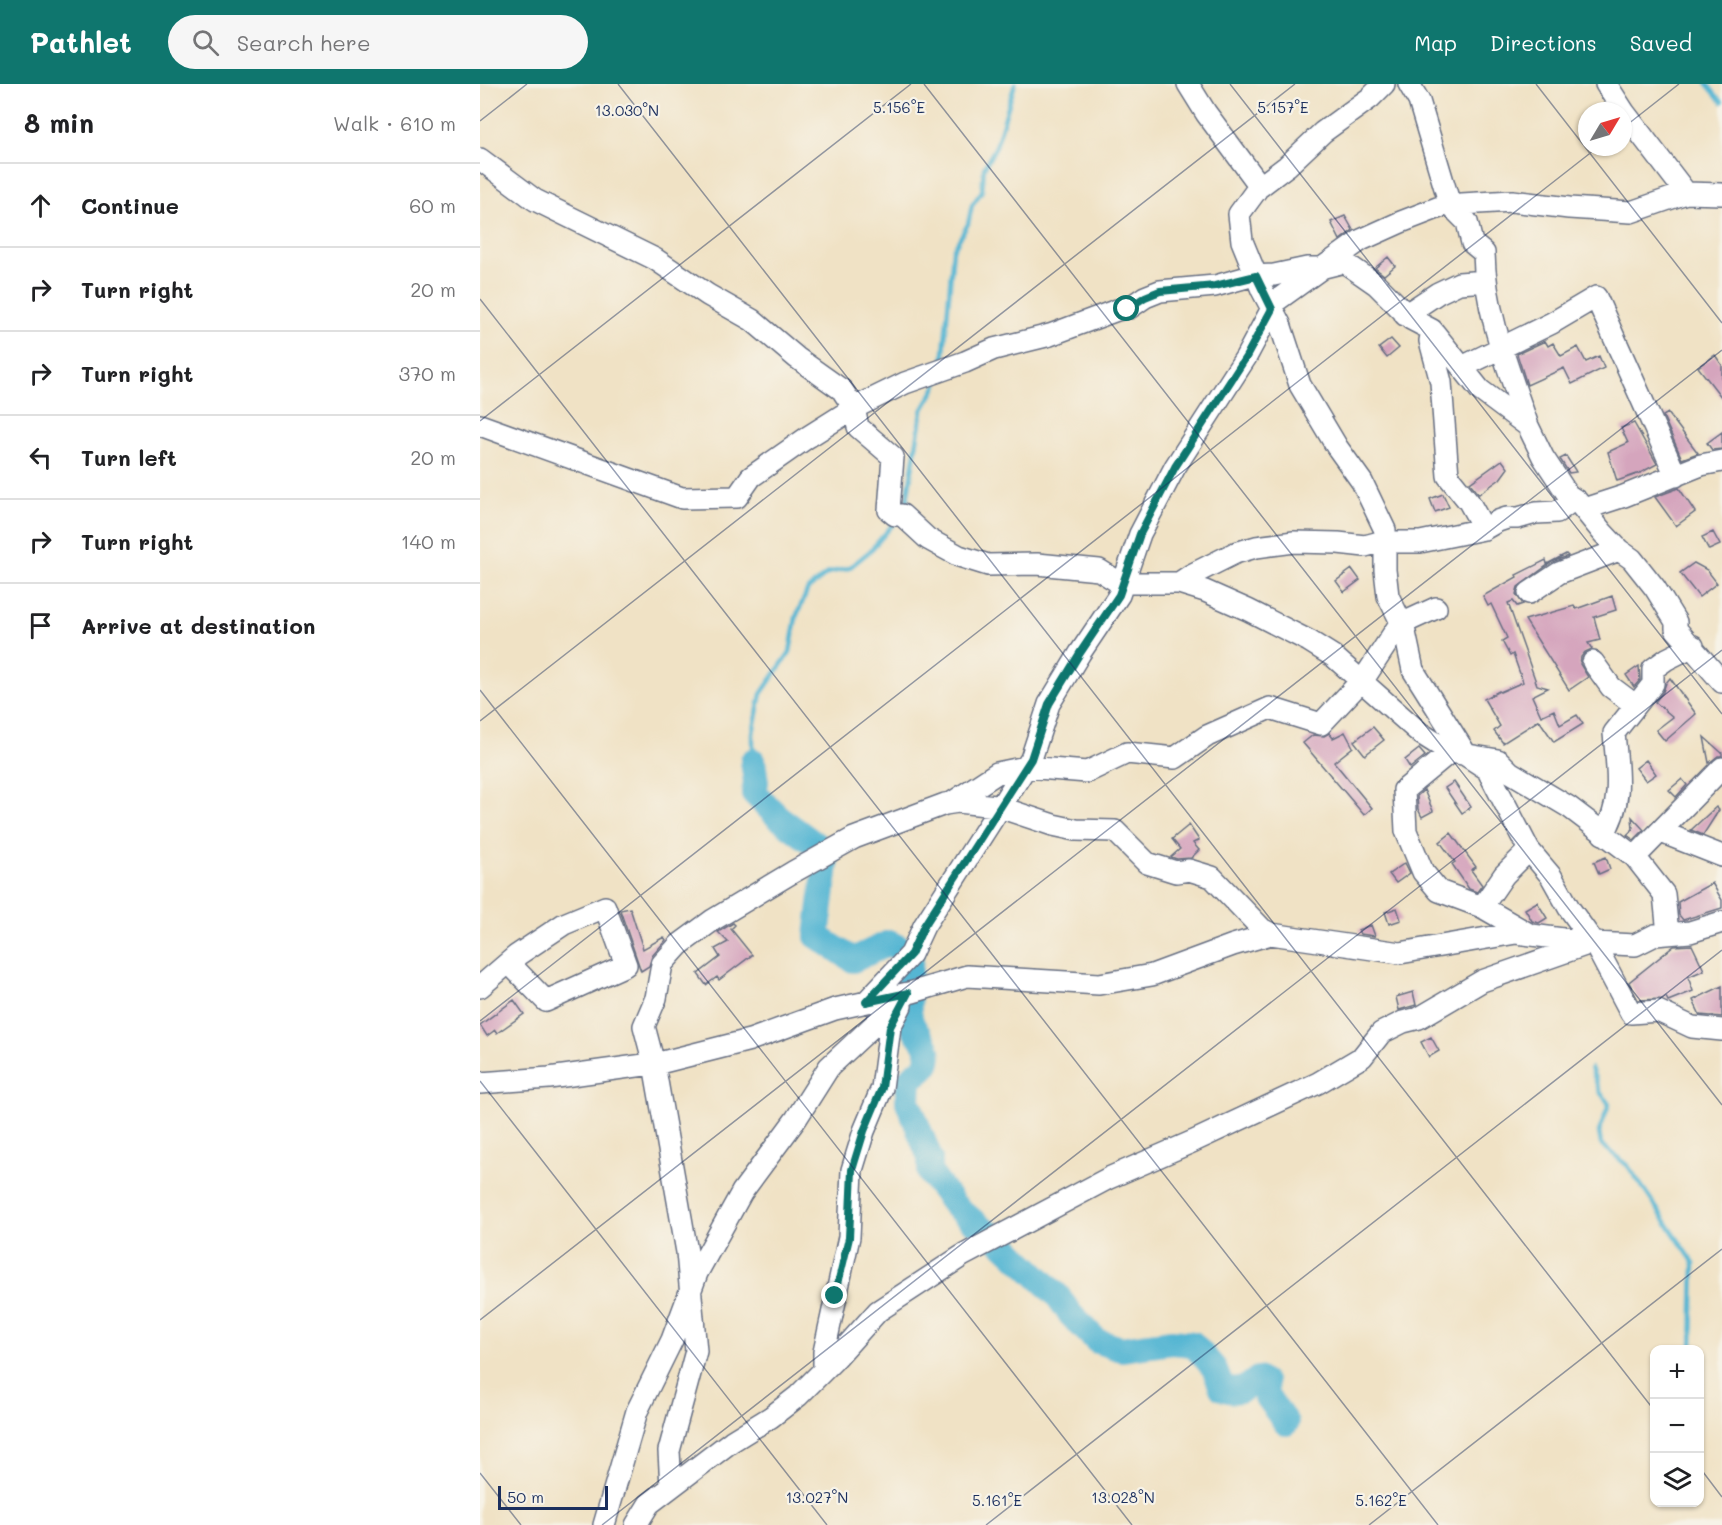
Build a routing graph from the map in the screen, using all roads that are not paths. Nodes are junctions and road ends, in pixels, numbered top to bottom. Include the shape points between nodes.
1 (1188, 84) edge
2 (1384, 84) edge
3 (1409, 84) edge
4 (1606, 84) edge
5 (480, 159) edge
6 (1260, 186) junction
7 (1686, 193) junction
8 (1722, 194) edge
9 (1450, 205) junction
10 (1320, 268) junction
11 (1256, 276) junction
12 (1486, 281) junction
13 (1272, 309) junction
14 (1405, 315) junction
15 (1432, 330) junction
16 (1502, 348) junction
17 (1462, 367) junction
18 (854, 408) junction
19 (480, 425) edge
20 (1528, 426) junction
21 (1722, 461) edge
22 (1676, 476) junction
23 (1579, 504) junction
24 (1484, 529) junction
25 (1385, 542) junction
26 (1619, 550) junction
27 (1179, 583) junction
28 (1123, 584) junction
29 (1529, 593) dead end
30 (1436, 608) dead end
31 (1402, 624) junction
32 (1693, 646) junction
33 (1715, 661) edge
34 (1593, 662) dead end
35 (1361, 681) junction
36 (1722, 682) edge
37 (1635, 705) junction
38 (1458, 754) junction
39 (1026, 767) junction
40 (1722, 768) edge
41 (953, 802) junction
42 (1000, 807) junction
43 (1661, 832) junction
44 (1603, 834) junction
45 (1529, 850) junction
46 (1722, 856) edge
47 (1635, 857) junction
48 (1482, 907) junction
49 (1722, 922) edge
50 (1271, 934) junction
51 (1530, 934) junction
52 (1668, 934) junction
53 (1594, 943) junction
54 (508, 963) junction
55 (480, 987) edge
56 (908, 993) junction
57 (866, 1002) junction
58 (1720, 1033) edge
59 (654, 1064) junction
60 (480, 1083) edge
61 (690, 1290) junction
62 (824, 1370) junction
63 (671, 1487) junction
64 (604, 1525) edge
65 (636, 1525) edge

1 - 6 street
2 - 6 street
3 - 9 street via 1419,101
4 - 7 street
5 - 18 street via 536,200 655,259 752,320 842,390
6 - 11 street via 1239,214 1242,242
7 - 8 street
7 - 9 street via 1631,212 1512,201
9 - 10 street via 1361,240
9 - 12 street via 1467,222 1472,243 1484,253
10 - 11 street
10 - 13 street via 1276,301
10 - 14 street via 1344,262 1377,285
11 - 13 street
11 - 18 street via 1215,286 1160,291 1127,309 994,349 905,383
12 - 14 street via 1459,283
12 - 16 street
13 - 25 street via 1300,385 1362,482 1385,530
13 - 28 street via 1175,467 1140,534
14 - 15 street
15 - 17 street
15 - 24 street via 1430,341 1441,382 1448,476
16 - 17 street
16 - 20 street
16 - 22 street via 1596,297
17 - 20 street via 1480,390
18 - 19 street via 751,477 737,498 682,498
18 - 28 street via 858,427 893,457 889,510 902,515 928,539 958,556 988,565 1037,564 1099,570
20 - 23 street via 1557,480
21 - 22 street
22 - 23 street via 1624,496
23 - 24 street via 1557,512 1507,518
23 - 26 street
24 - 25 street via 1420,542
25 - 27 street via 1365,546 1294,542 1256,547 1235,553
25 - 31 street via 1388,596
26 - 29 street via 1559,573
26 - 32 street via 1632,559 1655,588 1676,622 1676,629
27 - 28 street
27 - 35 street via 1248,610 1309,641
28 - 39 street via 1049,704
30 - 31 street
31 - 35 street
31 - 38 street via 1413,670
32 - 33 street
32 - 37 street via 1653,669 1653,684
33 - 36 street
34 - 37 street via 1611,687
35 - 38 street via 1420,733
35 - 39 street via 1321,724 1270,708 1207,736 1176,758 1127,753 1087,772
37 - 44 street via 1614,733 1618,792 1615,813
38 - 44 street via 1497,760
38 - 45 street via 1487,768
38 - 48 street via 1404,790 1406,831 1423,872 1439,891
39 - 41 street via 997,773
39 - 42 street
40 - 43 street
41 - 42 street
41 - 59 street via 854,838 712,920 679,945 662,964 656,998 644,1026
42 - 50 street via 1076,830 1115,831 1147,863 1176,873 1189,870 1212,877
42 - 57 street via 924,926 911,954
43 - 46 street
43 - 47 street
44 - 47 street
45 - 48 street via 1504,875
45 - 53 street via 1551,876
47 - 52 street via 1664,894
48 - 51 street
49 - 52 street
50 - 51 street via 1400,952
50 - 56 street via 1152,975 1099,984 967,976
51 - 53 street
52 - 53 street via 1635,945
53 - 58 street via 1631,1013 1658,1011 1692,1027
53 - 62 street via 1482,981 1419,1018 1381,1034 1362,1057 1318,1083 1109,1178 989,1240 878,1311
54 - 54 street via 546,1001 626,965 605,907 564,924
54 - 55 street
56 - 57 street
56 - 61 street via 829,1067 741,1192
56 - 62 street via 890,1027 882,1088 852,1170 849,1238 824,1352
57 - 59 street via 750,1040
59 - 60 street
59 - 61 street via 687,1252
61 - 63 street via 696,1351 669,1451
61 - 64 street via 672,1340 637,1411
62 - 63 street via 771,1417
63 - 65 street via 649,1504

